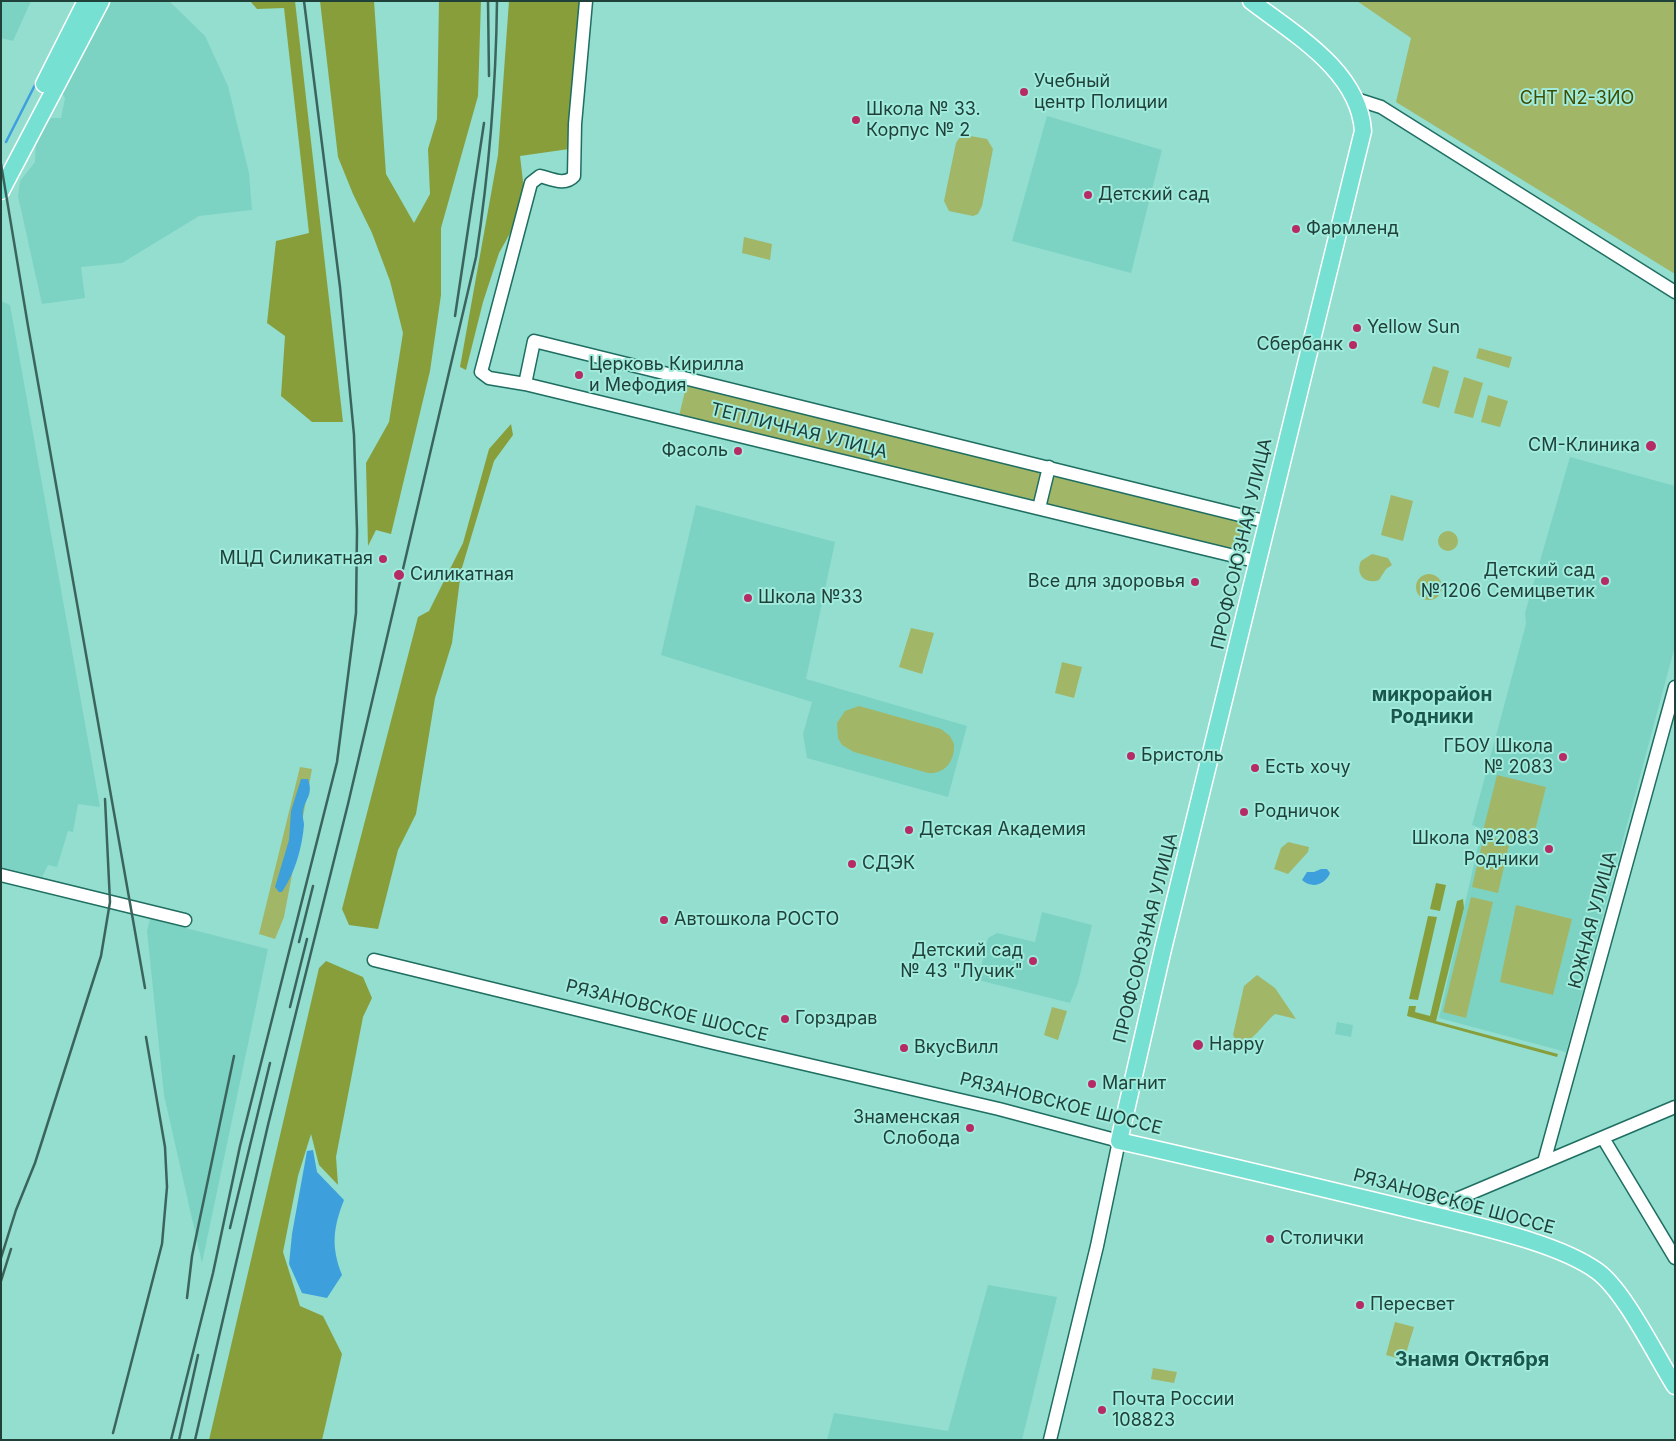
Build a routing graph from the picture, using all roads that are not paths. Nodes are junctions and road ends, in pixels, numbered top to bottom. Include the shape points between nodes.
1 (86, 1) edge
2 (101, 1) edge
3 (586, 1) edge
4 (1250, 1) edge
5 (1356, 99) junction
6 (1, 171) edge
7 (1, 191) edge
8 (1675, 292) edge
9 (525, 384) junction
10 (1049, 467) junction
11 (1039, 508) junction
12 (1268, 522) junction
13 (1258, 562) junction
14 (1675, 687) edge
15 (1, 875) edge
16 (185, 920) dead end
17 (374, 960) dead end
18 (1675, 1108) edge
19 (1603, 1138) junction
20 (1120, 1140) junction
21 (1544, 1162) junction
22 (1426, 1212) junction
23 (1675, 1258) edge
24 (1675, 1386) edge
25 (1050, 1440) edge

1 - 6 main road
2 - 7 main road
3 - 9 street via 575,124 574,176 564,182 540,176 531,184 481,372 489,378
4 - 5 main road, ПРОФСОЮЗНАЯ УЛИЦА via 1313,49 1338,74
5 - 8 street via 1381,108
5 - 12 main road, ПРОФСОЮЗНАЯ УЛИЦА via 1362,115 1361,139
9 - 10 street, ТЕПЛИЧНАЯ УЛИЦА via 534,341
9 - 11 street, ТЕПЛИЧНАЯ УЛИЦА
10 - 11 street
10 - 12 street, ТЕПЛИЧНАЯ УЛИЦА
11 - 13 street, ТЕПЛИЧНАЯ УЛИЦА
12 - 13 main road, ПРОФСОЮЗНАЯ УЛИЦА
13 - 20 main road, ПРОФСОЮЗНАЯ УЛИЦА via 1163,949
14 - 21 street, ЮЖНАЯ УЛИЦА
15 - 16 street
17 - 20 street, РЯЗАНОВСКОЕ ШОССЕ
18 - 19 street
19 - 21 street
19 - 23 street
20 - 22 main road, РЯЗАНОВСКОЕ ШОССЕ
20 - 25 street
21 - 22 street
22 - 24 main road, РЯЗАНОВСКОЕ ШОССЕ via 1548,1248 1597,1271 1615,1289

